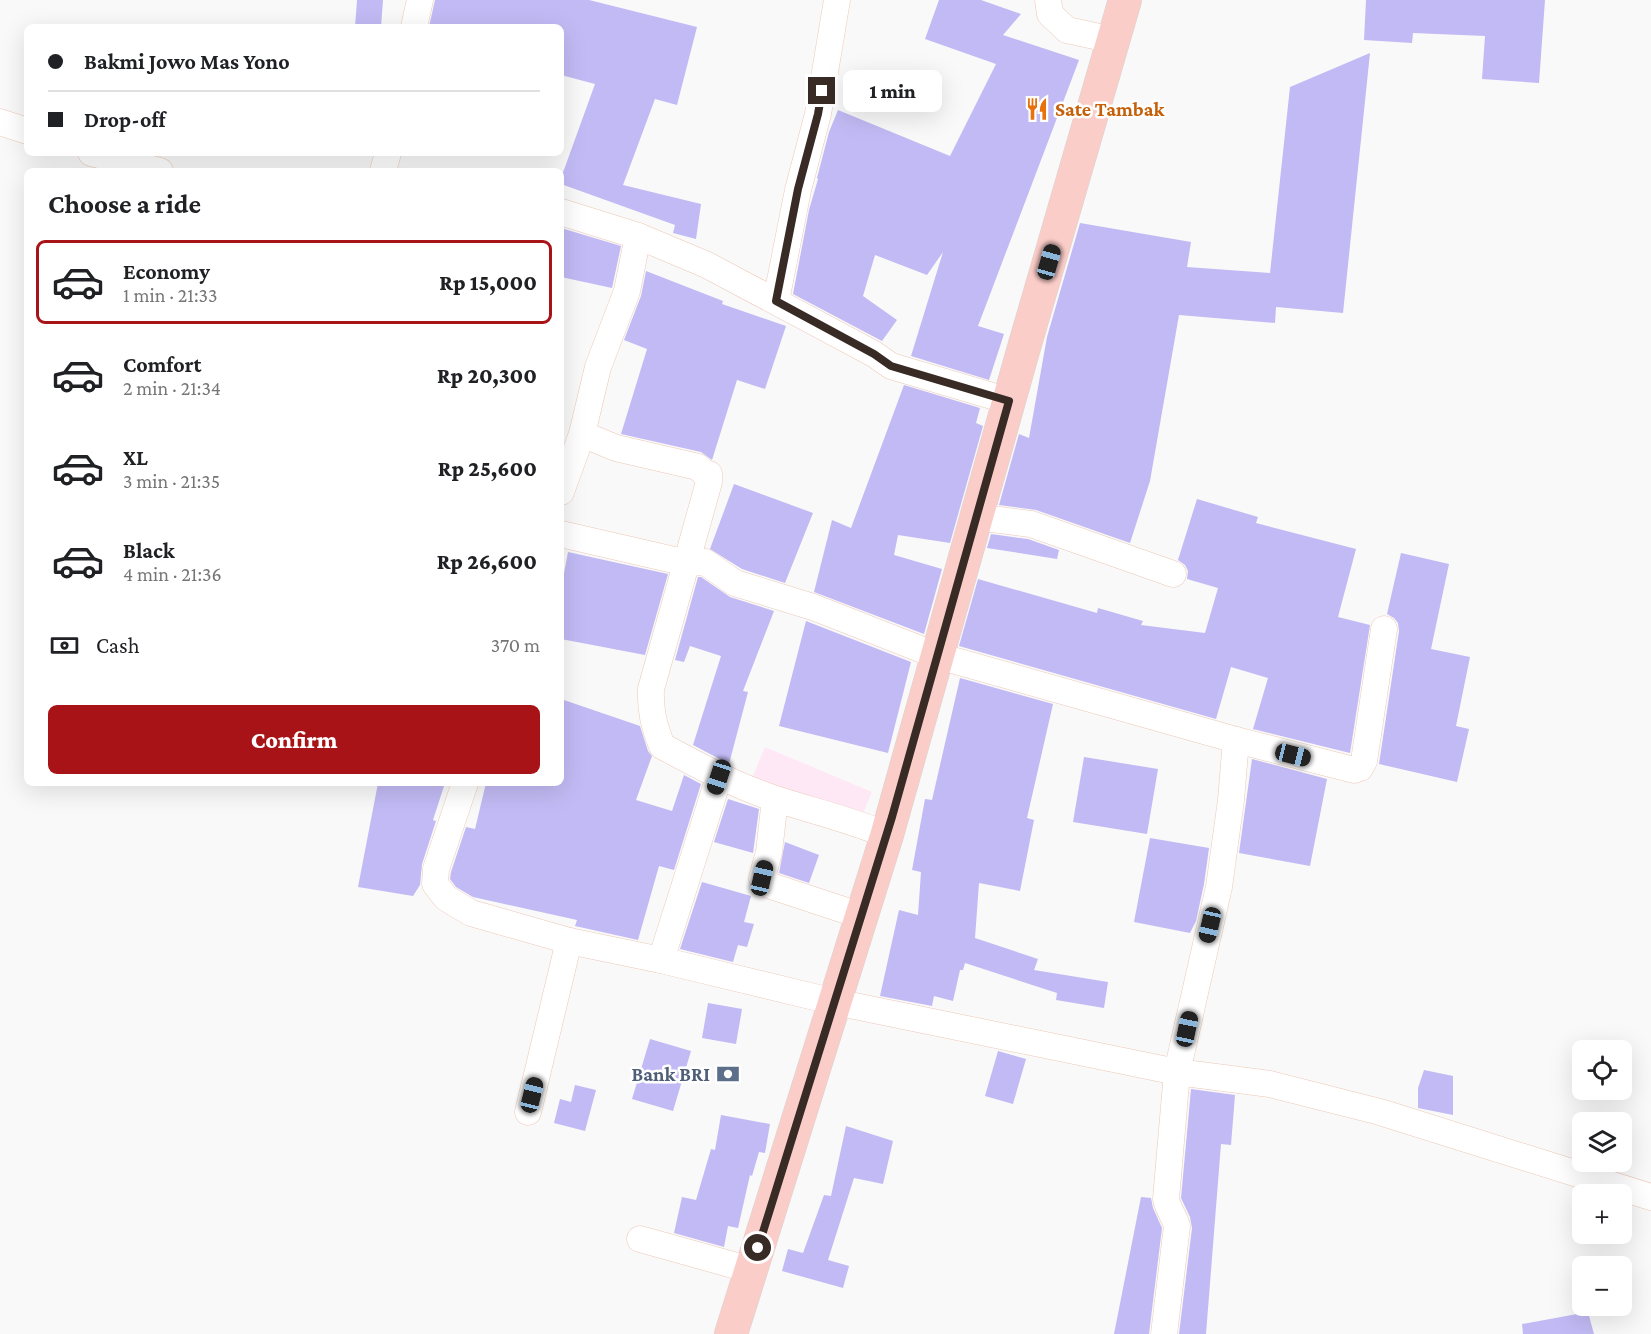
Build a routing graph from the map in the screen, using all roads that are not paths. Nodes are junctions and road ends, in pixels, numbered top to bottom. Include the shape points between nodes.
1 (420, 0) edge
2 (837, 0) edge
3 (1048, 0) edge
4 (1125, 0) edge
5 (415, 24) edge
6 (1113, 40) junction
7 (0, 122) edge
8 (24, 130) edge
9 (102, 156) edge
10 (148, 168) edge
11 (564, 213) edge
12 (638, 236) junction
13 (776, 301) junction
14 (1009, 401) junction
15 (582, 434) junction
16 (564, 484) edge
17 (977, 517) junction
18 (564, 535) edge
19 (687, 563) junction
20 (1173, 574) dead end
21 (1384, 629) dead end
22 (938, 656) junction
23 (1236, 740) junction
24 (719, 777) junction
25 (464, 786) edge
26 (775, 799) junction
27 (887, 835) junction
28 (862, 916) junction
29 (569, 941) junction
30 (661, 960) junction
31 (835, 1002) junction
32 (1177, 1072) junction
33 (528, 1112) dead end
34 (1651, 1197) edge
35 (640, 1239) dead end
36 (751, 1270) junction
37 (731, 1334) edge
38 (1164, 1334) edge

1 - 5 street
2 - 13 street via 818,114 798,189
3 - 6 street via 1050,14 1067,30
4 - 6 main road
6 - 14 main road
7 - 8 street
9 - 10 street
11 - 12 street
12 - 13 street
12 - 15 street via 627,291 598,367
13 - 14 street via 891,366
14 - 17 main road
15 - 16 street
15 - 19 street via 616,448 698,466 709,474
17 - 20 street via 1031,524
17 - 22 main road
18 - 19 street
19 - 22 street via 705,562 735,583 813,607
19 - 24 street via 651,689 653,724 662,746
21 - 23 street via 1360,768 1354,770
22 - 23 street
22 - 27 main road
23 - 32 street via 1219,887
24 - 26 street
24 - 30 street
25 - 29 street via 436,869 435,884 446,898 471,914
26 - 27 street
26 - 28 street via 762,878 771,886
27 - 28 main road
28 - 31 main road
29 - 30 street
29 - 33 street
30 - 31 street
31 - 32 street
31 - 36 main road
32 - 34 street via 1270,1084 1380,1112
32 - 38 street via 1166,1199 1177,1226
35 - 36 street
36 - 37 main road

